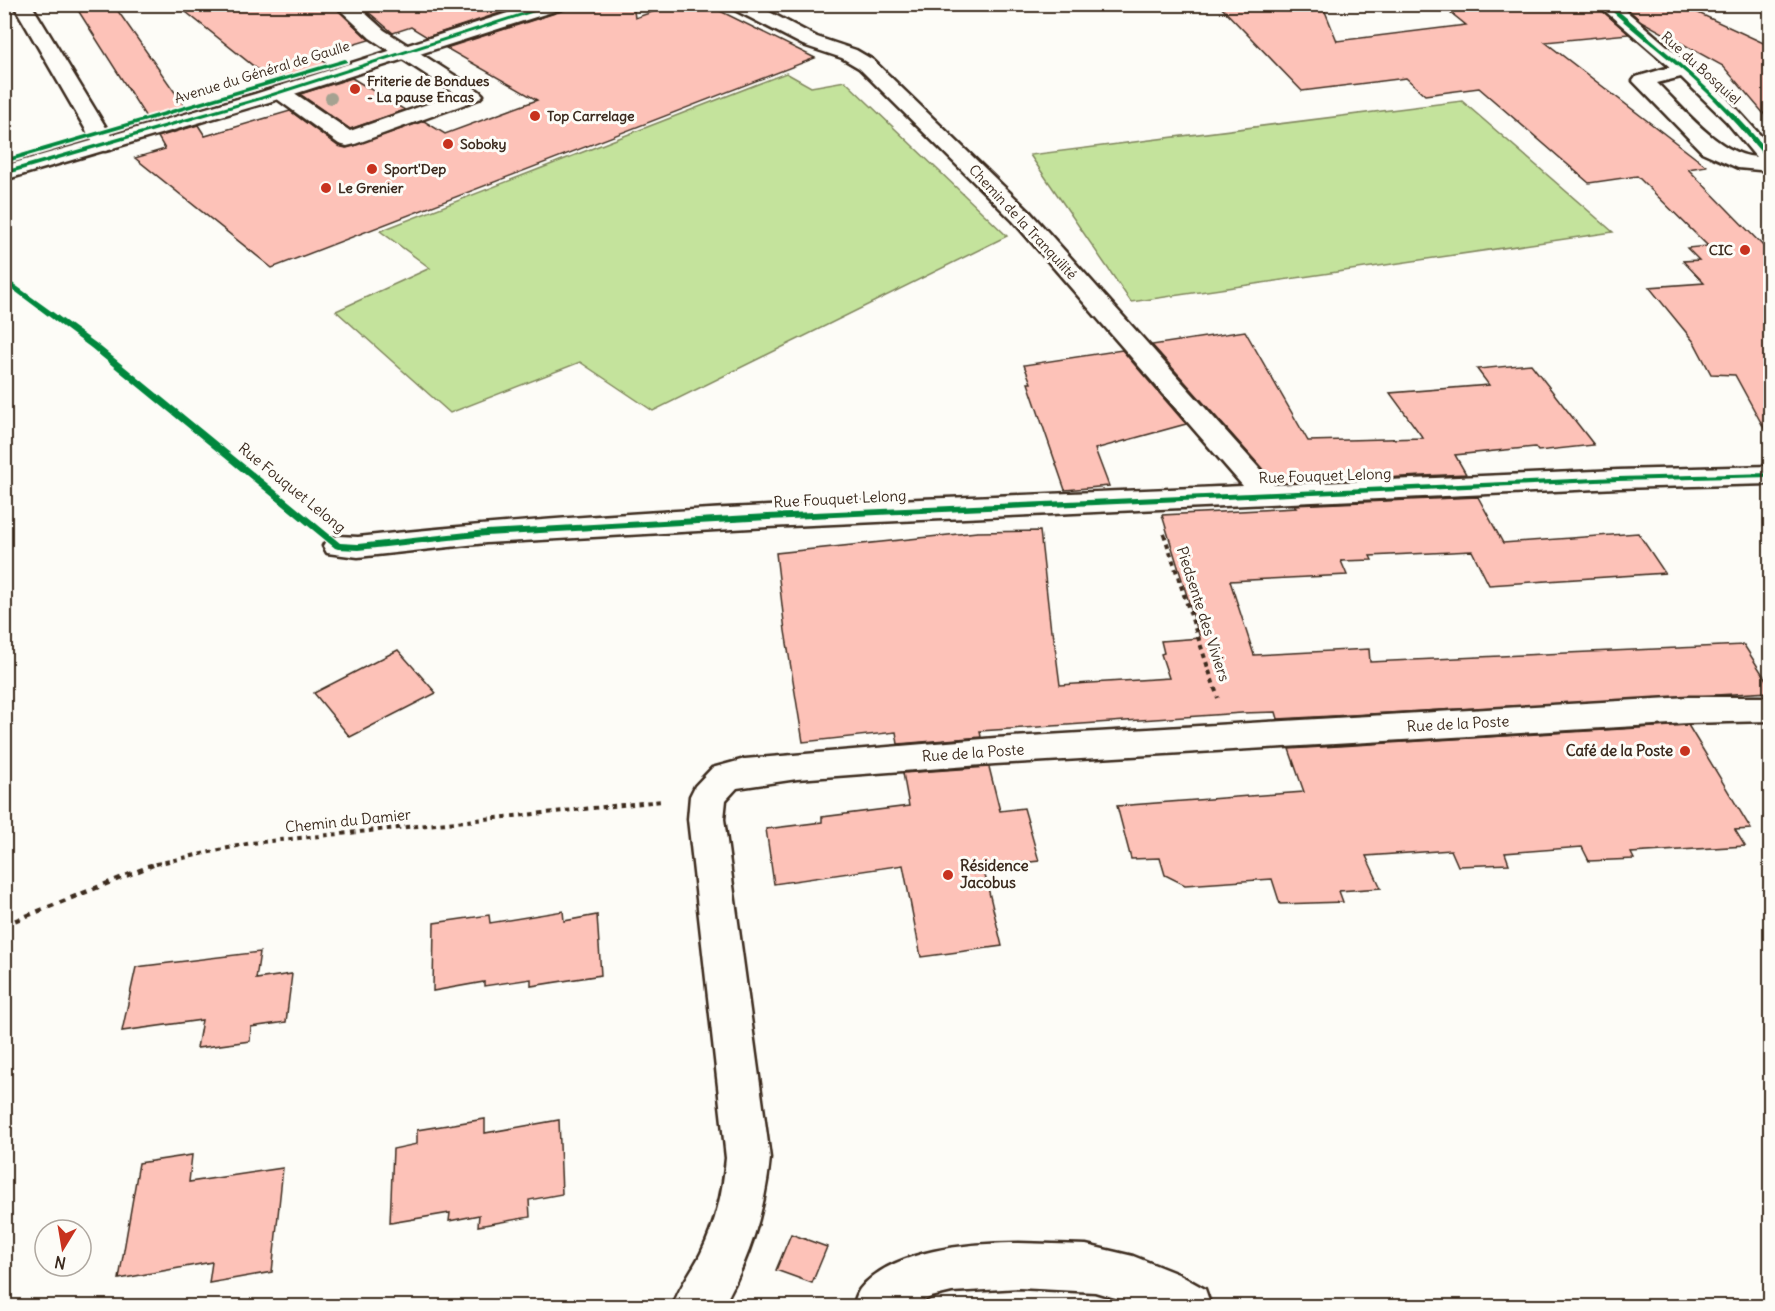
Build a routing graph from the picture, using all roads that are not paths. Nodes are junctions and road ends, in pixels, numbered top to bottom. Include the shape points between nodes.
1 (343, 4) edge
2 (525, 4) edge
3 (557, 4) edge
4 (738, 4) edge
5 (1606, 4) edge
6 (17, 6) edge
7 (400, 49) junction
8 (1683, 70) junction
9 (280, 92) junction
10 (103, 139) junction
11 (4, 161) edge
12 (1770, 162) edge
13 (4, 173) edge
14 (1770, 475) edge
15 (1266, 494) junction
16 (338, 546) road end
17 (1770, 709) edge
18 (696, 1306) edge
19 (876, 1306) edge
20 (1188, 1306) edge

1 - 7 street via 366,26
2 - 7 street, Avenue du Général de Gaulle
3 - 7 street, Avenue du Général de Gaulle
4 - 15 street, Chemin de la Tranquilité via 866,64 1021,216
5 - 8 street, Rue du Bosquiel
6 - 10 street
7 - 9 street, Avenue du Général de Gaulle
7 - 9 street via 472,95 347,139
7 - 10 street, Avenue du Général de Gaulle
8 - 12 street, Rue du Bosquiel via 1734,116
8 - 12 street via 1643,81 1710,147 1746,163
9 - 10 street, Avenue du Général de Gaulle
10 - 11 street, Avenue du Général de Gaulle
10 - 13 street, Avenue du Général de Gaulle
14 - 15 street, Rue Fouquet Lelong
15 - 16 street, Rue Fouquet Lelong via 556,529
17 - 18 street, Rue de la Poste via 1688,710 995,751 797,766 725,778 708,796 706,819 748,1158 747,1184 740,1215 709,1287
19 - 20 street via 888,1294 929,1274 981,1264 1111,1272 1159,1288

